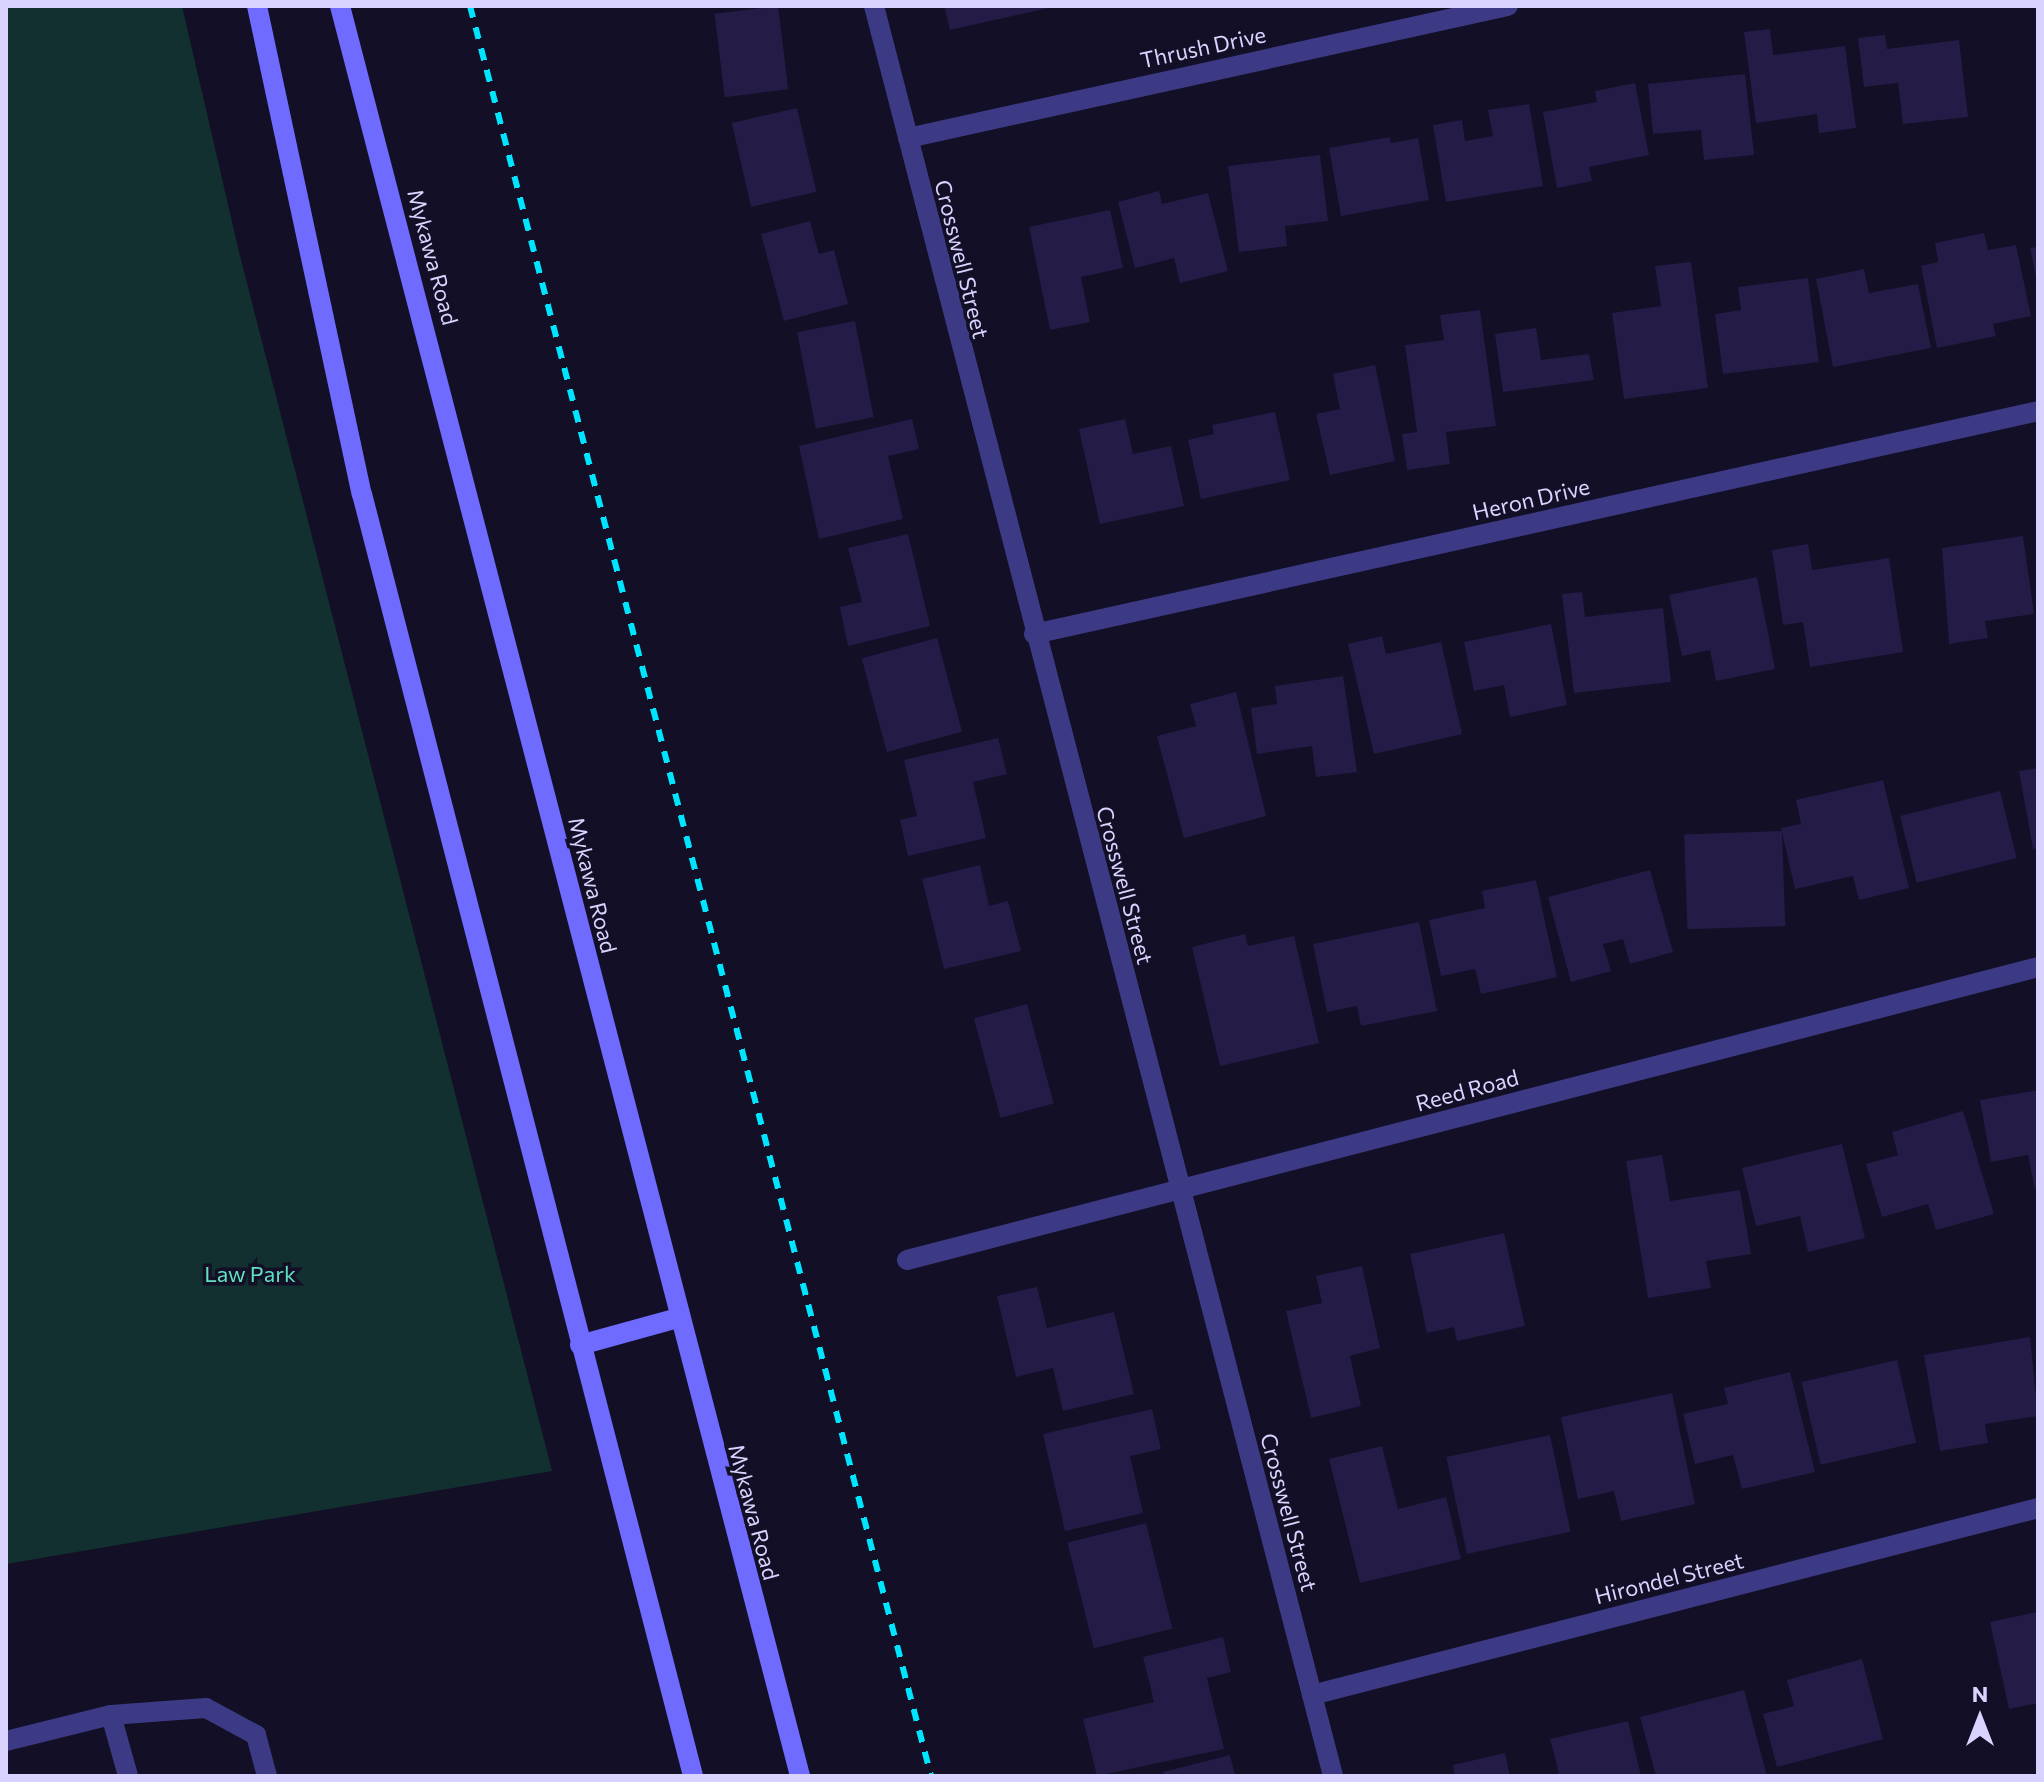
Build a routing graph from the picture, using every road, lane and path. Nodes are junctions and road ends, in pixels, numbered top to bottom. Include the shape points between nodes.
1 (257, 6) edge
2 (340, 6) edge
3 (874, 6) edge
4 (1508, 6) edge
5 (908, 138) junction
6 (2038, 411) edge
7 (1034, 634) junction
8 (2038, 967) edge
9 (1180, 1190) junction
10 (907, 1260) dead end
11 (678, 1318) junction
12 (580, 1345) junction
13 (2038, 1508) edge
14 (1312, 1695) junction
15 (111, 1715) junction
16 (6, 1741) edge
17 (128, 1776) edge
18 (267, 1776) edge
19 (693, 1776) edge
20 (800, 1776) edge
21 (1333, 1776) edge

1 - 12 main road via 362,494
2 - 11 main road, Mykawa Road
3 - 5 street, Crosswell Street
4 - 5 street, Thrush Drive
5 - 7 street, Crosswell Street
6 - 7 street, Heron Drive
7 - 9 street, Crosswell Street
8 - 9 street, Reed Road
9 - 10 street, Reed Road
9 - 14 street, Crosswell Street
11 - 12 main road
11 - 20 main road, Mykawa Road
12 - 19 main road
13 - 14 street, Hirondel Street
14 - 21 street, Crosswell Street
15 - 16 street
15 - 17 street
15 - 18 street via 206,1708 256,1735

